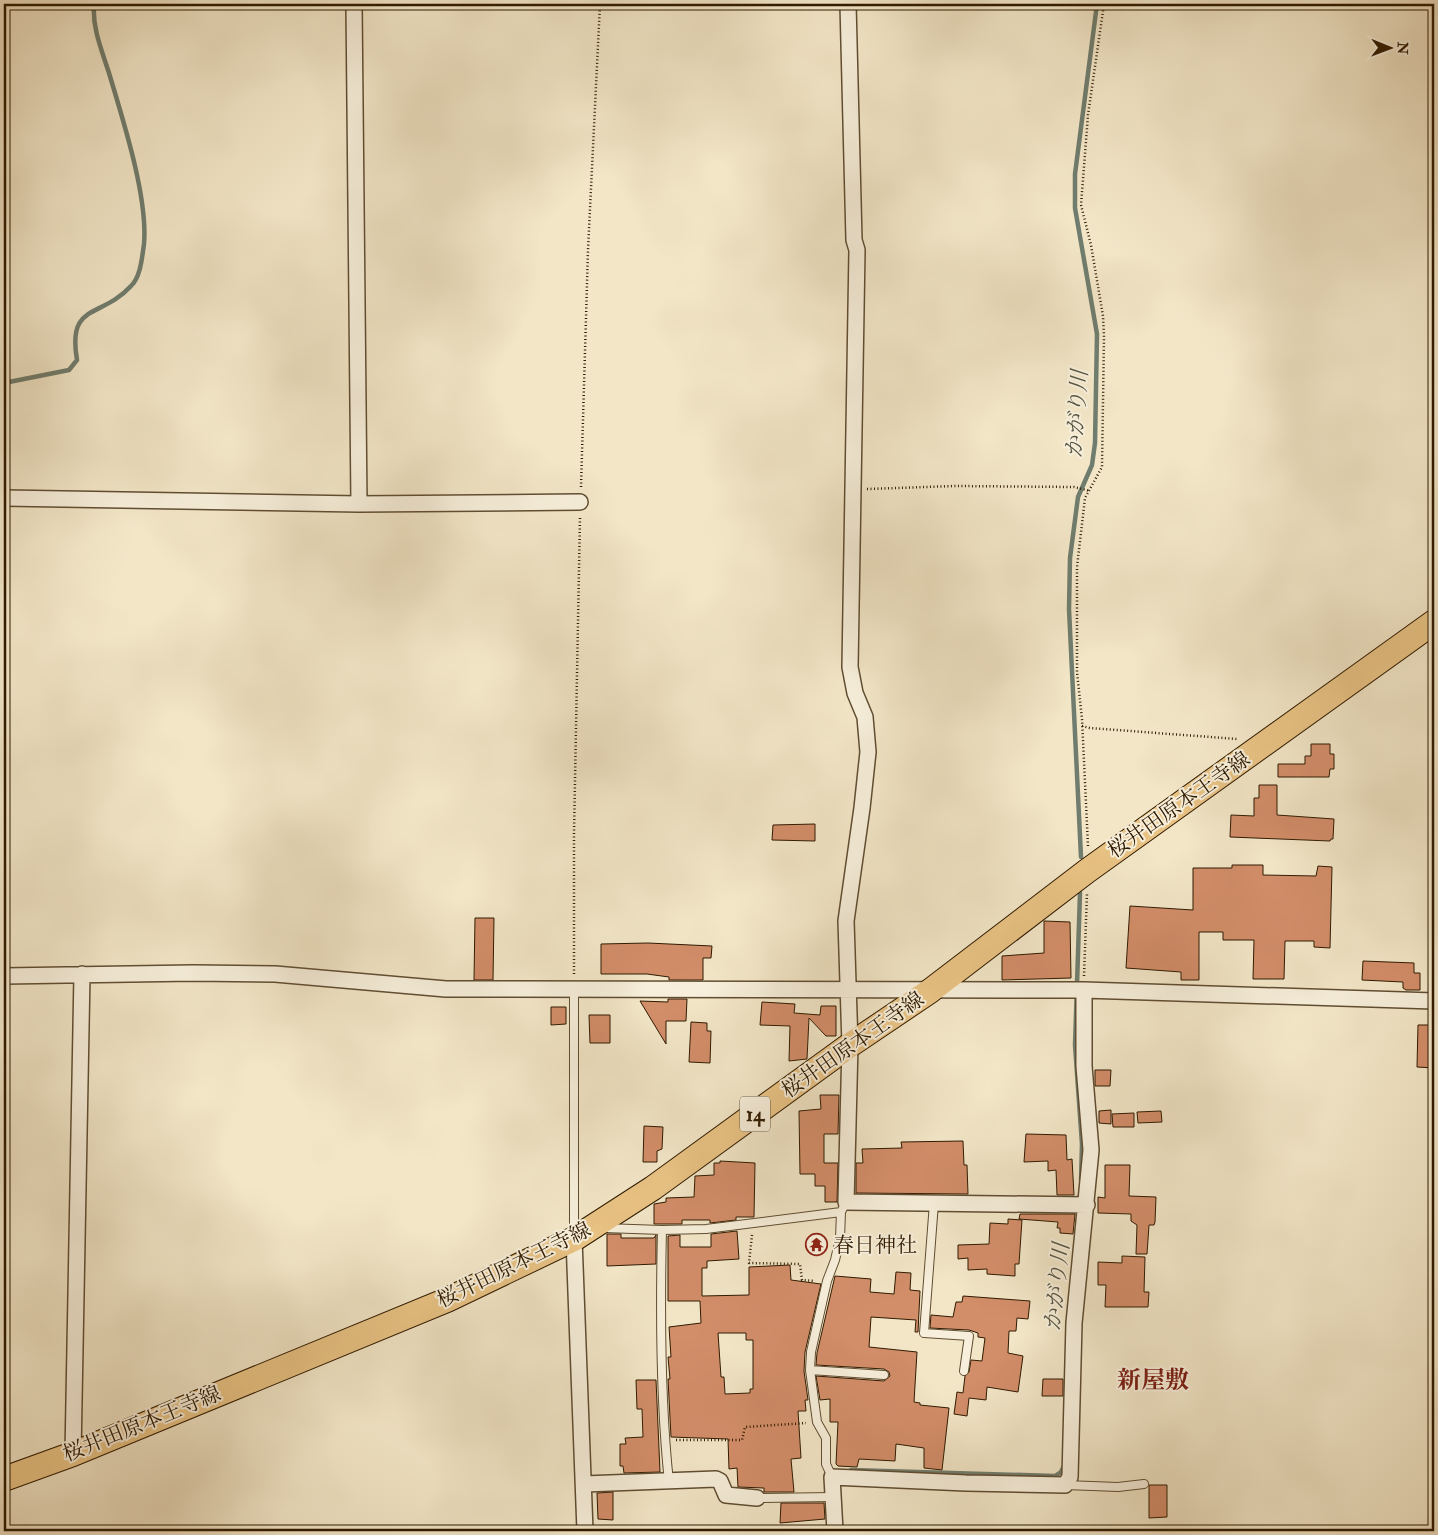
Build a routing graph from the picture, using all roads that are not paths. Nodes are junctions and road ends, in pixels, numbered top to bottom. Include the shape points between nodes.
1 (354, 4) edge
2 (848, 4) edge
3 (4, 498) edge
4 (580, 502) road end
5 (359, 504) junction
6 (1434, 622) edge
7 (82, 974) junction
8 (4, 976) edge
9 (574, 988) junction
10 (849, 989) junction
11 (1084, 990) junction
12 (930, 991) junction
13 (1434, 1001) edge
14 (850, 1045) junction
15 (934, 1203) junction
16 (1087, 1205) junction
17 (844, 1207) junction
18 (662, 1230) junction
19 (582, 1234) junction
20 (810, 1370) junction
21 (964, 1371) dead end
22 (884, 1375) dead end
23 (73, 1454) junction
24 (832, 1477) junction
25 (4, 1479) edge
26 (670, 1482) junction
27 (584, 1484) junction
28 (1144, 1484) dead end
29 (1065, 1485) junction
30 (833, 1497) junction
31 (757, 1498) joint
32 (585, 1531) edge
33 (835, 1531) edge

1 - 5 street
2 - 10 street via 854,240 857,250 850,667 855,693 865,717 868,752 846,921
3 - 5 street
4 - 5 street
6 - 12 main road, 桜井田原本王寺線 / 14 via 1088,870
7 - 8 street
7 - 9 street via 275,974 446,989
7 - 23 street
9 - 10 street
9 - 19 lane
10 - 12 street
10 - 14 street
11 - 12 street
11 - 13 street
11 - 16 street via 1084,1066 1091,1150
12 - 14 main road, 桜井田原本王寺線 / 14
14 - 17 street
14 - 19 main road, 桜井田原本王寺線 / 14 via 653,1188
15 - 16 street
15 - 17 street
15 - 21 lane via 924,1333 969,1336
16 - 29 street via 1074,1323 1070,1478
17 - 18 lane via 753,1224
17 - 20 lane via 836,1253 814,1332
18 - 19 lane
18 - 26 lane via 660,1288 665,1440
19 - 23 main road, 桜井田原本王寺線 / 14 via 447,1300
19 - 27 street
20 - 22 lane
20 - 24 lane via 817,1422 826,1438 826,1464
23 - 25 main road, 桜井田原本王寺線 / 14
24 - 29 street
24 - 30 street
26 - 27 street
26 - 31 street via 716,1480 720,1481 726,1495
27 - 32 street
28 - 29 lane via 1118,1487
30 - 31 lane
30 - 33 street

